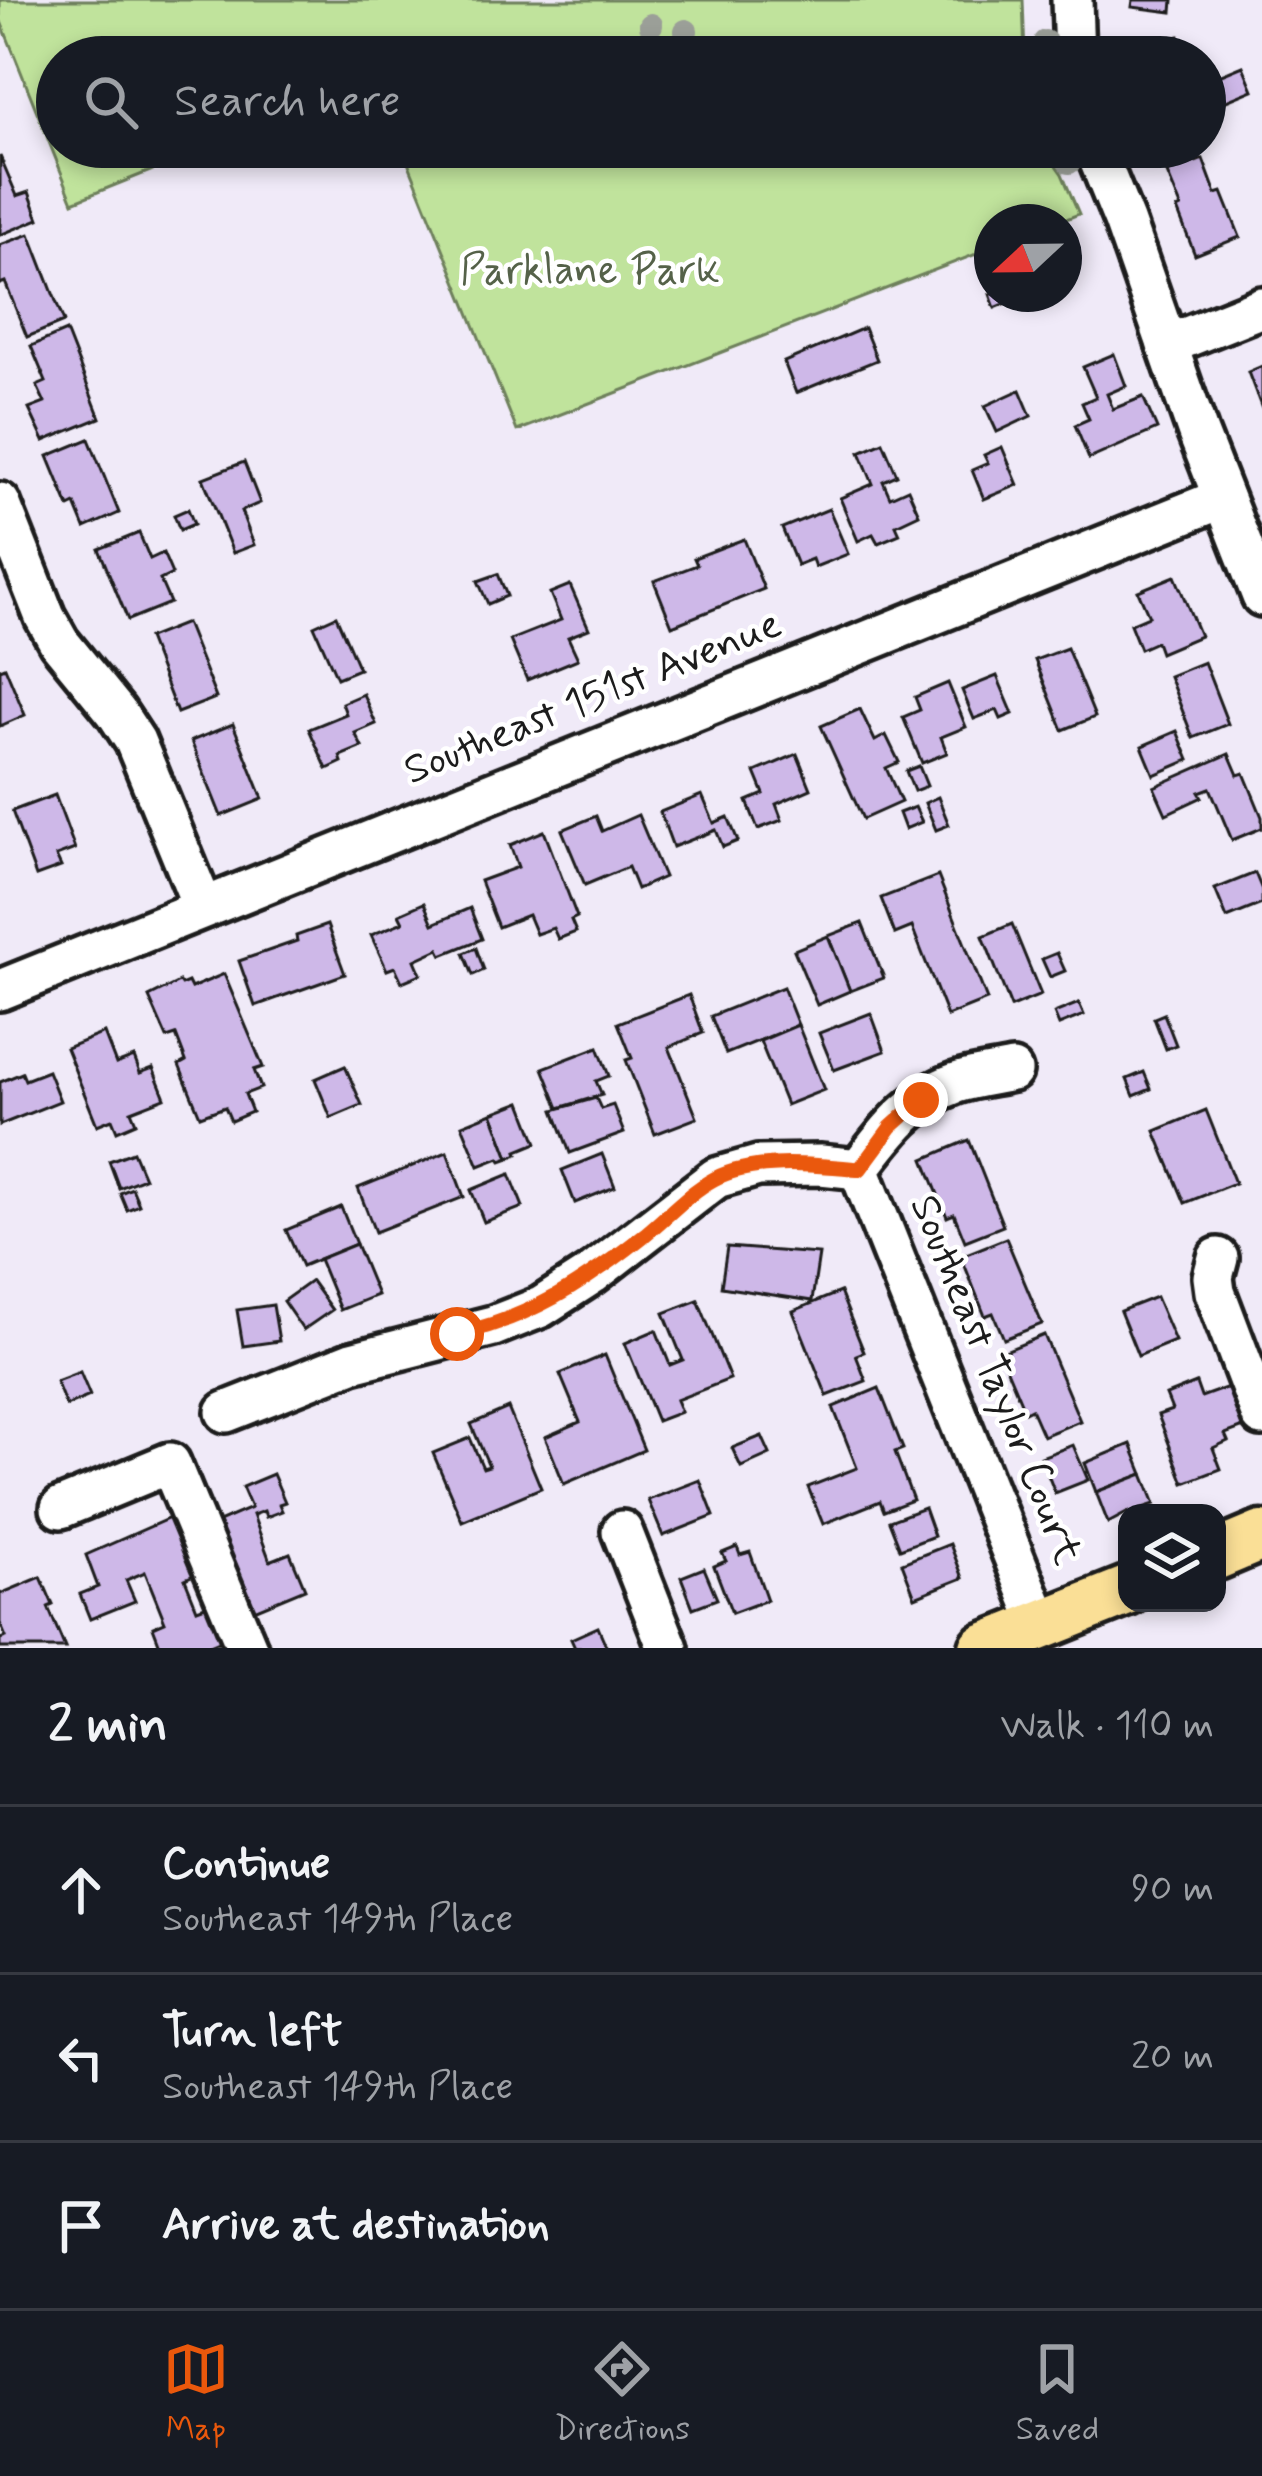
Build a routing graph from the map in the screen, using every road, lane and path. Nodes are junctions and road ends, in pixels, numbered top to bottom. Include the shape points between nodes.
1 (1072, 0) edge
2 (1073, 36) edge
3 (1102, 168) edge
4 (1262, 307) edge
5 (1167, 345) junction
6 (1223, 498) junction
7 (0, 503) edge
8 (1262, 596) edge
9 (203, 907) junction
10 (0, 990) edge
11 (1012, 1071) dead end
12 (860, 1169) junction
13 (1218, 1258) dead end
14 (226, 1412) dead end
15 (1262, 1416) edge
16 (61, 1508) dead end
17 (622, 1531) dead end
18 (1262, 1536) edge
19 (1226, 1551) edge
20 (1118, 1595) edge
21 (1041, 1625) junction
22 (247, 1648) edge
23 (668, 1648) edge
24 (985, 1648) edge

1 - 2 street
3 - 5 street
4 - 5 street
5 - 6 street
6 - 8 street
6 - 9 street, Southeast 151st Avenue
7 - 9 street via 59,641 135,741
9 - 10 street, Southeast 151st Avenue
11 - 12 street via 957,1082 921,1100
12 - 14 street via 758,1166 716,1178 541,1307 352,1362
12 - 21 street, Southeast Taylor Court
13 - 15 street via 1215,1292
16 - 22 street via 170,1463
17 - 23 street
18 - 19 main road
20 - 21 main road
21 - 24 main road

